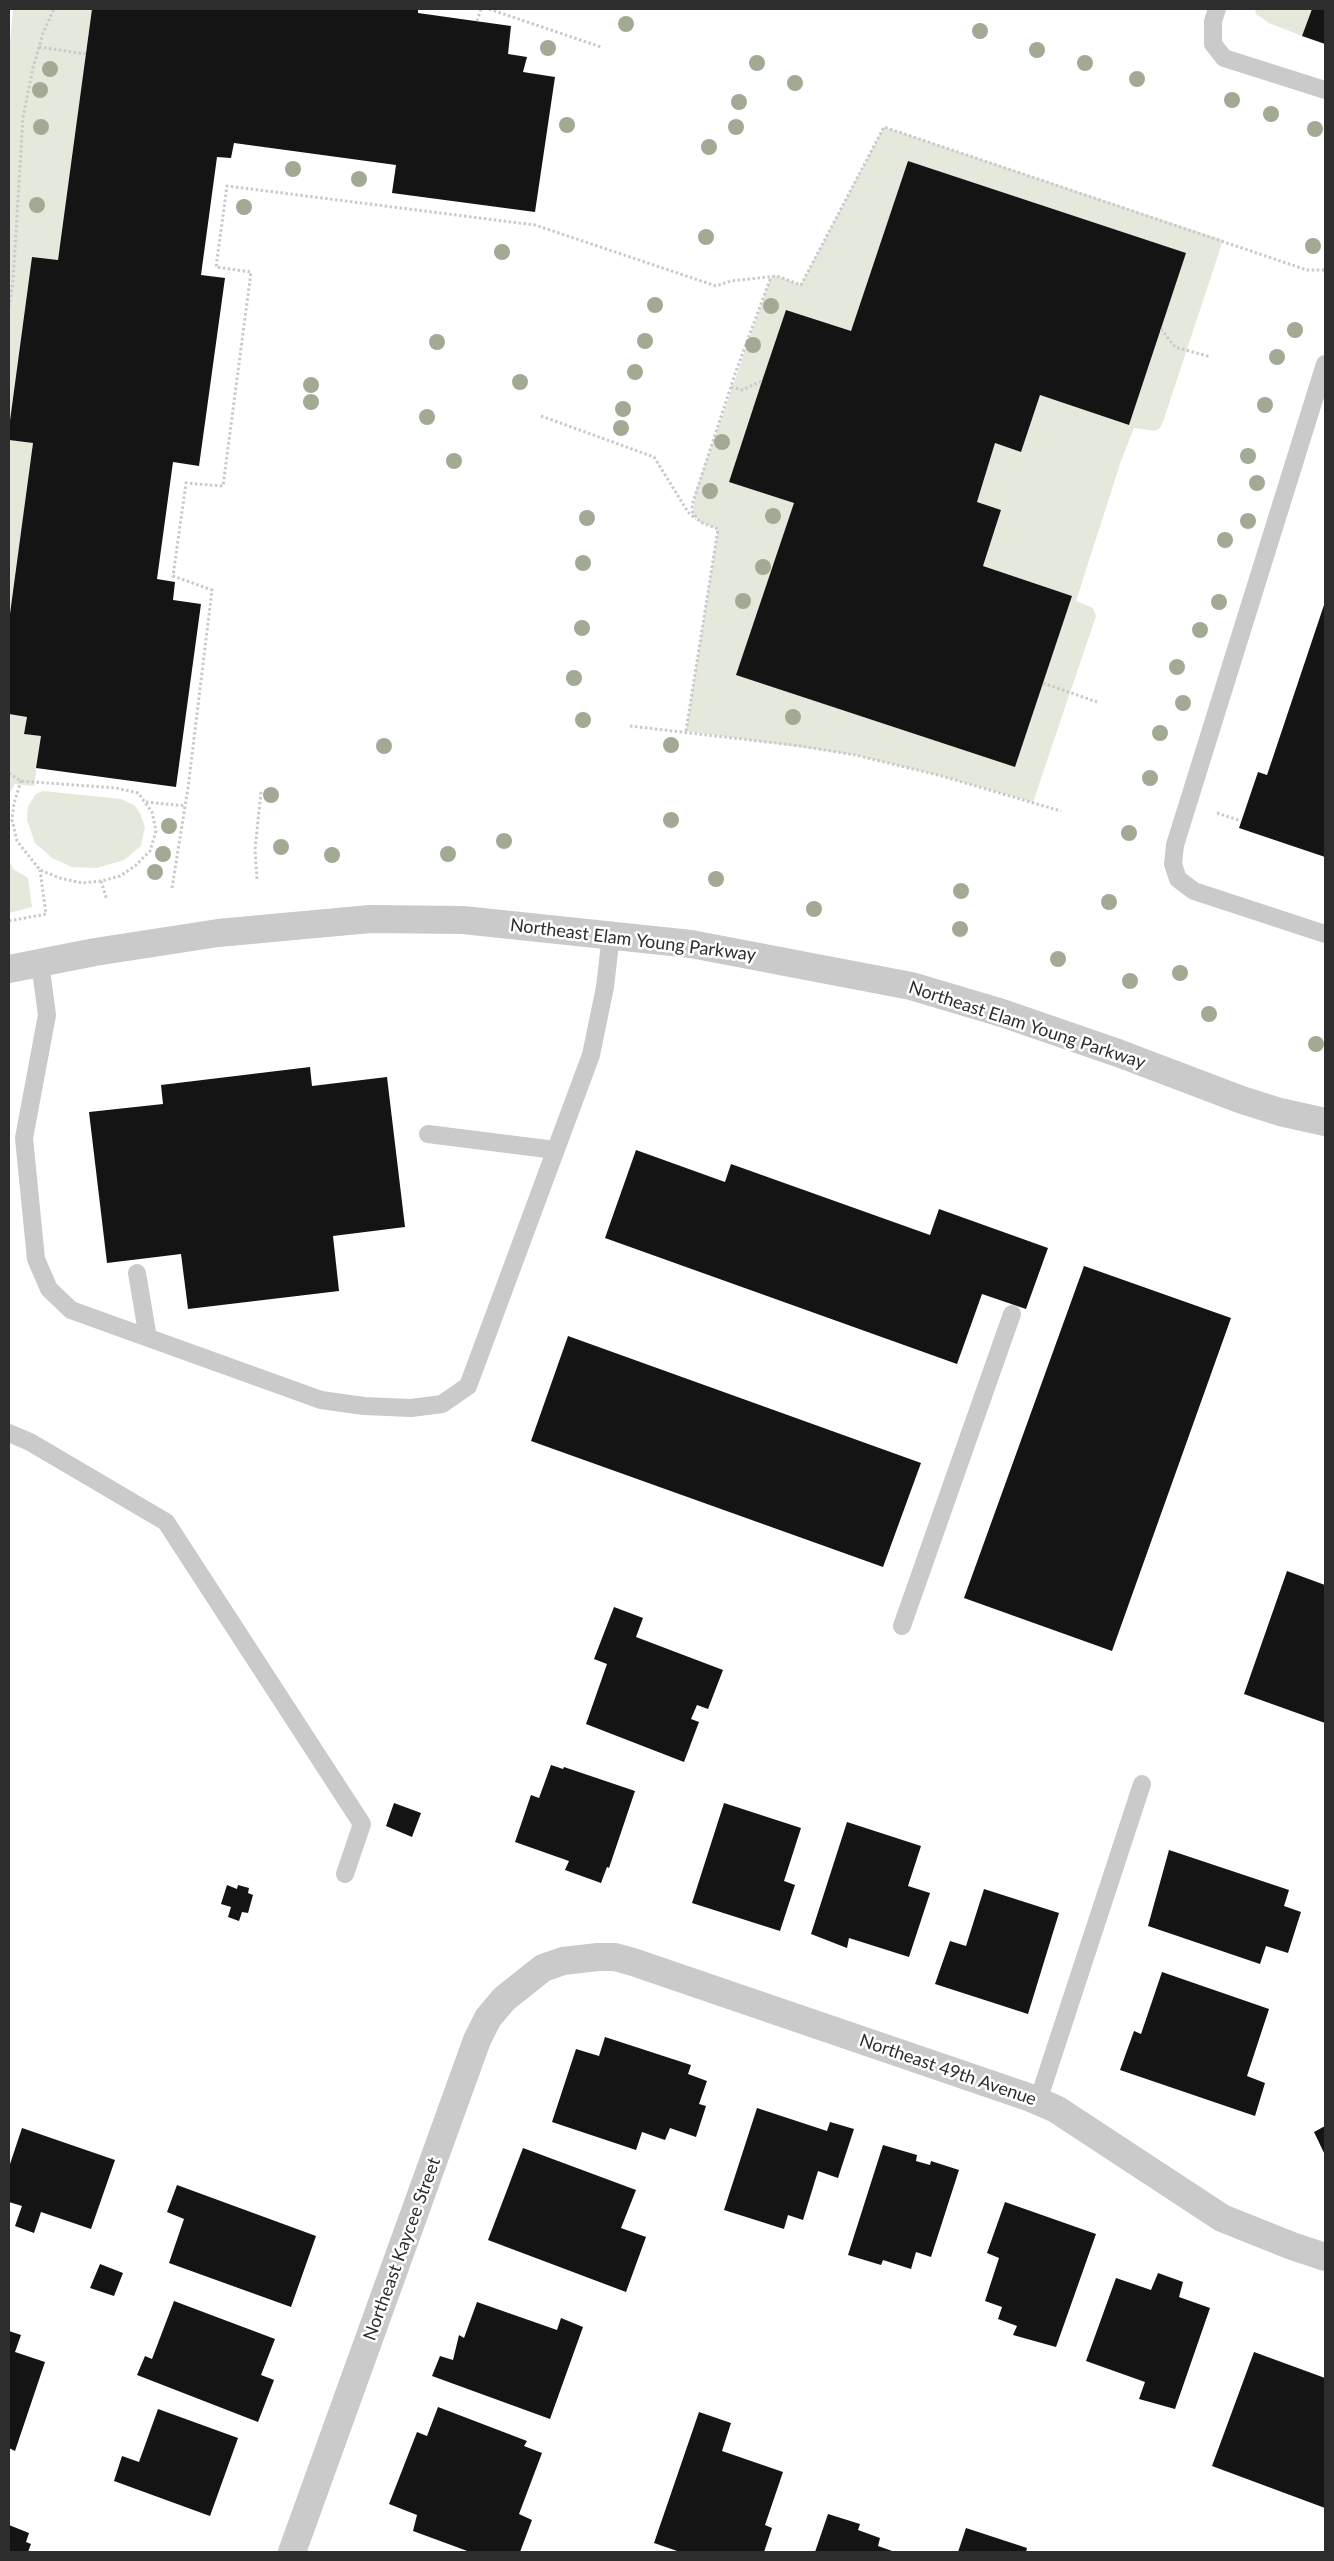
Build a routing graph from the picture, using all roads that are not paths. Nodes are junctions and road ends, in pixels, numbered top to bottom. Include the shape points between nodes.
1 (1217, 9) edge
2 (1325, 90) edge
3 (1325, 364) edge
4 (1325, 934) edge
5 (611, 935) junction
6 (40, 963) junction
7 (9, 969) edge
8 (1325, 1122) edge
9 (428, 1134) dead end
10 (555, 1150) junction
11 (137, 1273) dead end
12 (1012, 1314) dead end
13 (148, 1338) junction
14 (9, 1432) edge
15 (902, 1626) dead end
16 (1142, 1784) dead end
17 (345, 1874) dead end
18 (543, 1968) joint
19 (1038, 2101) junction
20 (1325, 2257) edge
21 (292, 2552) edge

1 - 2 lane via 1213,21 1213,44 1224,58
3 - 4 lane via 1175,844 1172,864 1178,879 1194,891
5 - 6 street, Northeast Elam Young Parkway via 464,920 370,920 218,933
5 - 8 street, Northeast Elam Young Parkway via 691,944 912,986 1118,1053 1242,1100
5 - 10 lane via 605,987 591,1054
6 - 7 street, Northeast Elam Young Parkway
6 - 13 lane via 47,1015 24,1138 36,1259 49,1289 71,1310
9 - 10 lane
10 - 13 lane via 468,1386 442,1404 411,1408 321,1400
11 - 13 lane
12 - 15 lane
14 - 17 lane via 166,1522 362,1824
16 - 19 lane
18 - 19 street, Northeast 49th Avenue via 584,1957 615,1957
18 - 21 street, Northeast Kaycee Street via 504,1999 488,2018 477,2040
19 - 20 street, Northeast 49th Avenue via 1063,2113 1222,2218

